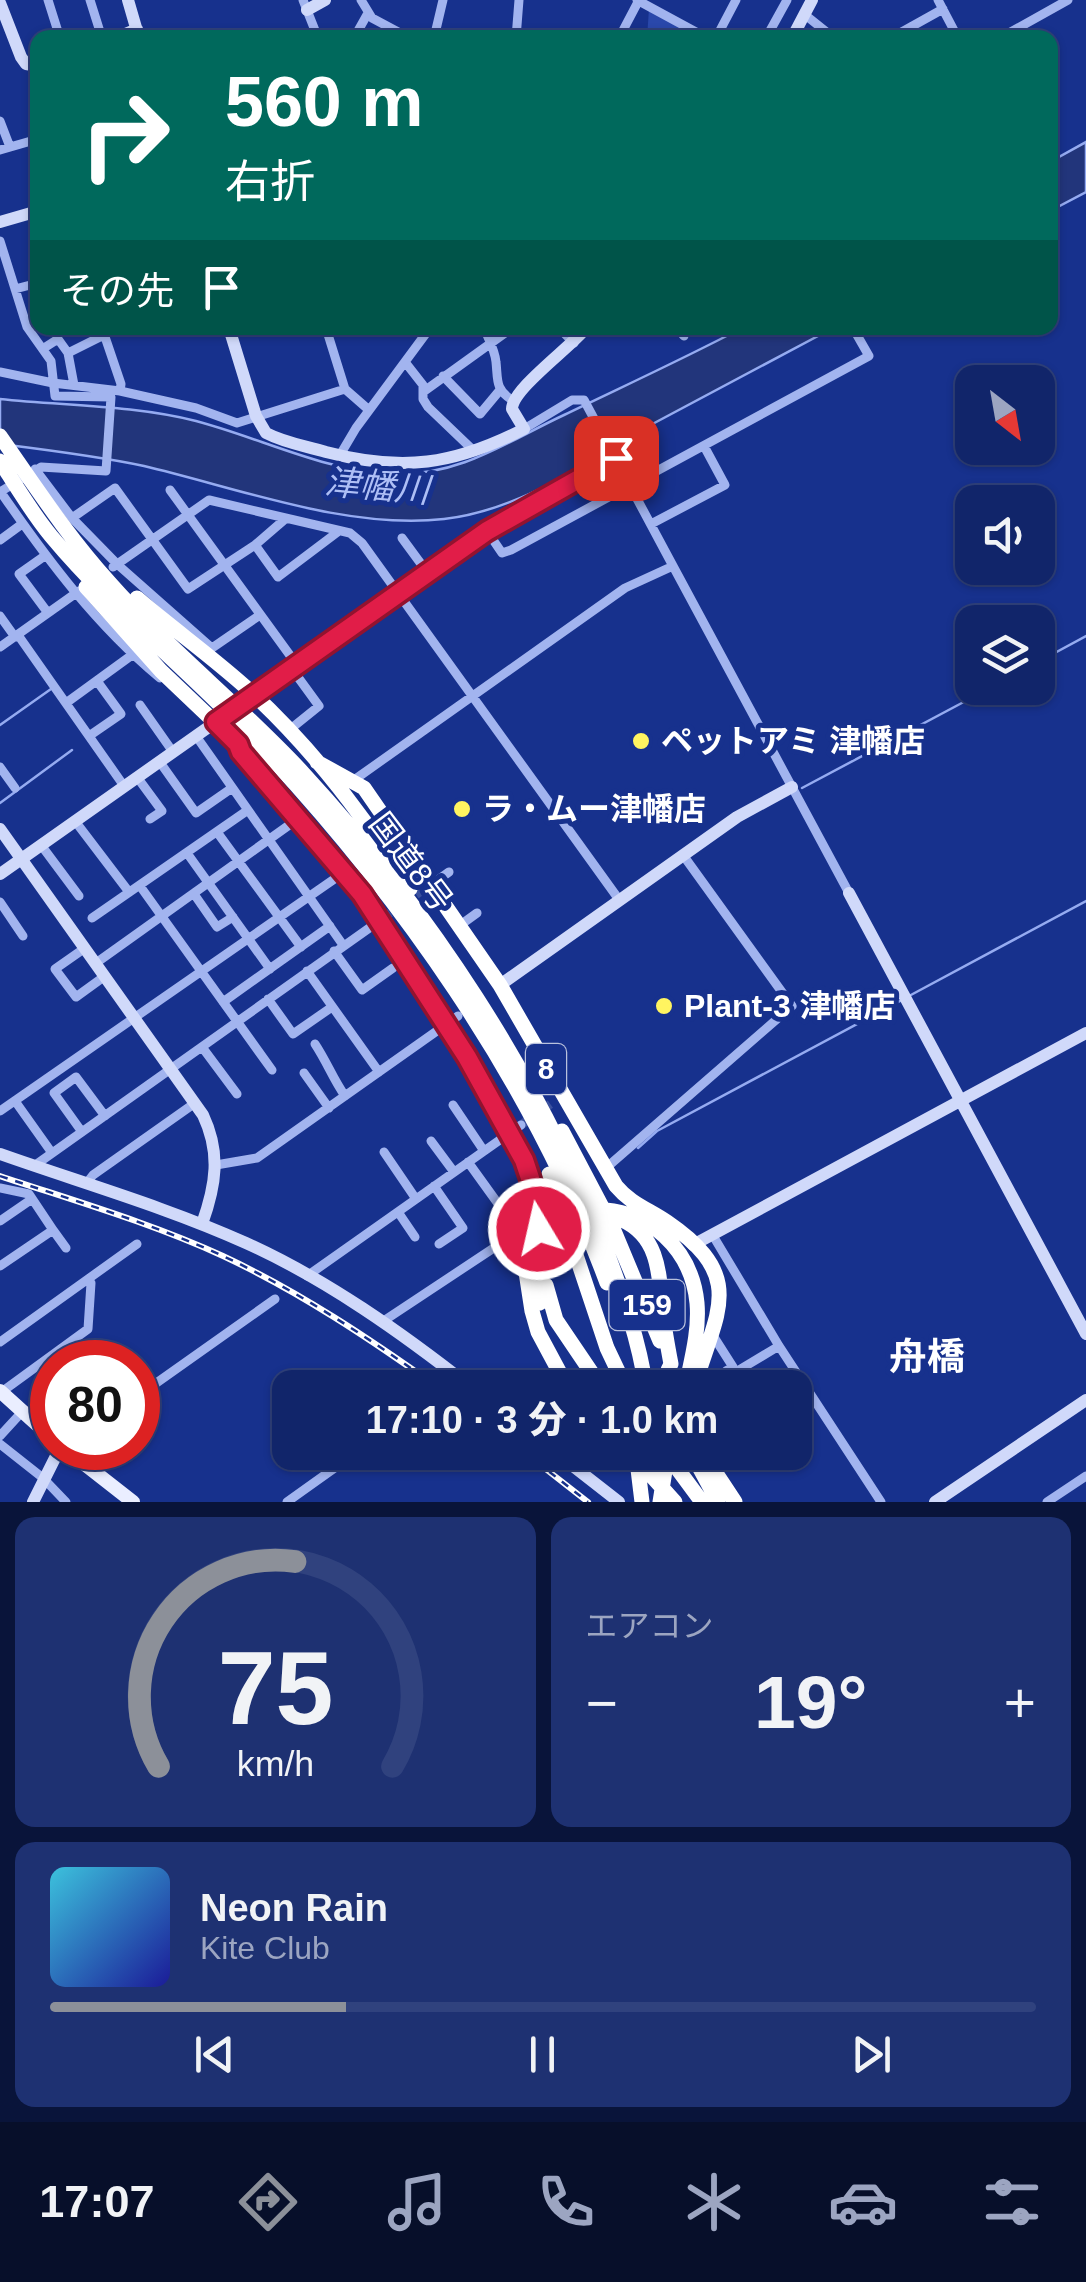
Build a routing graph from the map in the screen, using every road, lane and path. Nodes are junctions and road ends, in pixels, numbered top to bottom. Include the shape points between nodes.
1 (48, 0) edge
2 (90, 0) edge
3 (128, 0) edge
4 (325, 0) edge
5 (361, 0) edge
6 (443, 0) edge
7 (519, 0) edge
8 (638, 0) edge
9 (736, 0) edge
10 (787, 0) edge
11 (812, 0) edge
12 (1068, 0) edge
13 (0, 2) edge
14 (305, 5) edge
15 (940, 5) edge
16 (368, 14) junction
17 (804, 14) junction
18 (57, 30) edge
19 (99, 30) edge
20 (137, 30) edge
21 (315, 30) edge
22 (359, 30) edge
23 (395, 30) edge
24 (436, 30) edge
25 (517, 30) edge
26 (623, 30) edge
27 (692, 30) edge
28 (720, 30) edge
29 (770, 30) edge
30 (796, 30) edge
31 (824, 30) edge
32 (903, 30) edge
33 (954, 30) edge
34 (1014, 30) edge
35 (30, 65) edge
36 (0, 121) edge
37 (30, 141) edge
38 (5, 149) edge
39 (30, 213) edge
40 (0, 222) edge
41 (0, 242) edge
42 (30, 285) edge
43 (16, 289) junction
44 (30, 331) edge
45 (33, 335) edge
46 (97, 335) edge
47 (105, 335) edge
48 (231, 335) edge
49 (328, 335) edge
50 (425, 335) edge
51 (487, 335) edge
52 (501, 335) edge
53 (566, 335) edge
54 (580, 335) edge
55 (858, 335) edge
56 (490, 342) junction
57 (574, 343) junction
58 (44, 348) junction
59 (68, 353) junction
60 (405, 362) junction
61 (0, 372) edge
62 (443, 376) junction
63 (53, 383) junction
64 (74, 386) junction
65 (345, 389) junction
66 (500, 390) junction
67 (120, 391) junction
68 (422, 392) junction
69 (512, 400) junction
70 (370, 410) junction
71 (256, 416) junction
72 (0, 425) edge
73 (524, 429) junction
74 (704, 446) junction
75 (3, 449) edge
76 (474, 451) junction
77 (613, 453) junction
78 (340, 456) junction
79 (35, 469) junction
80 (631, 486) junction
81 (170, 490) dead end
82 (0, 491) edge
83 (188, 514) junction
84 (284, 520) junction
85 (22, 524) junction
86 (651, 524) junction
87 (64, 530) junction
88 (487, 531) junction
89 (339, 532) junction
90 (402, 538) dead end
91 (152, 539) junction
92 (0, 540) edge
93 (255, 545) junction
94 (46, 555) junction
95 (115, 566) junction
96 (224, 566) junction
97 (674, 566) junction
98 (427, 572) junction
99 (78, 591) junction
100 (398, 592) junction
101 (48, 613) junction
102 (260, 615) junction
103 (0, 616) edge
104 (16, 636) junction
105 (0, 647) edge
106 (209, 650) junction
107 (132, 655) junction
108 (294, 667) junction
109 (98, 681) junction
110 (180, 690) junction
111 (254, 695) junction
112 (473, 696) junction
113 (66, 703) junction
114 (140, 705) dead end
115 (216, 722) junction
116 (288, 731) junction
117 (246, 732) junction
118 (89, 736) junction
119 (196, 736) junction
120 (174, 752) junction
121 (160, 761) junction
122 (317, 762) junction
123 (0, 767) edge
124 (137, 777) junction
125 (354, 780) junction
126 (124, 786) junction
127 (792, 787) junction
128 (16, 788) dead end
129 (232, 788) junction
130 (248, 810) junction
131 (150, 818) dead end
132 (299, 818) junction
133 (74, 820) junction
134 (0, 829) edge
135 (216, 832) junction
136 (268, 839) junction
137 (41, 844) junction
138 (188, 852) junction
139 (683, 855) junction
140 (22, 858) junction
141 (238, 861) junction
142 (344, 872) junction
143 (449, 872) dead end
144 (0, 874) edge
145 (209, 883) junction
146 (140, 886) junction
147 (428, 886) junction
148 (129, 892) junction
149 (850, 893) joint
150 (194, 894) junction
151 (79, 896) dead end
152 (310, 896) junction
153 (620, 901) junction
154 (0, 902) edge
155 (477, 913) dead end
156 (162, 916) junction
157 (232, 917) junction
158 (92, 918) dead end
159 (279, 918) junction
160 (382, 919) junction
161 (330, 926) junction
162 (459, 926) junction
163 (23, 936) dead end
164 (248, 939) junction
165 (301, 947) junction
166 (85, 948) junction
167 (339, 948) junction
168 (96, 963) junction
169 (393, 968) dead end
170 (270, 969) junction
171 (307, 971) junction
172 (202, 972) junction
173 (105, 976) junction
174 (495, 989) junction
175 (268, 999) junction
176 (223, 1002) junction
177 (332, 1006) junction
178 (134, 1017) junction
179 (466, 1018) junction
180 (236, 1020) junction
181 (1086, 1033) edge
182 (315, 1044) dead end
183 (202, 1048) junction
184 (501, 1053) junction
185 (171, 1069) junction
186 (272, 1070) dead end
187 (380, 1072) junction
188 (304, 1073) dead end
189 (237, 1094) dead end
190 (345, 1096) junction
191 (15, 1100) junction
192 (960, 1100) junction
193 (195, 1102) junction
194 (453, 1105) dead end
195 (329, 1108) junction
196 (0, 1111) edge
197 (105, 1116) junction
198 (516, 1128) junction
199 (82, 1132) junction
200 (431, 1141) dead end
201 (484, 1151) junction
202 (384, 1152) dead end
203 (0, 1154) edge
204 (52, 1154) junction
205 (468, 1162) junction
206 (216, 1165) junction
207 (34, 1166) junction
208 (606, 1168) junction
209 (454, 1172) junction
210 (86, 1184) junction
211 (434, 1186) junction
212 (0, 1188) edge
213 (32, 1199) junction
214 (416, 1199) junction
215 (499, 1205) dead end
216 (581, 1205) junction
217 (398, 1212) junction
218 (0, 1221) edge
219 (202, 1224) junction
220 (540, 1224) junction
221 (591, 1228) junction
222 (54, 1230) junction
223 (712, 1234) junction
224 (415, 1237) dead end
225 (137, 1244) dead end
226 (440, 1244) dead end
227 (693, 1245) junction
228 (66, 1248) dead end
229 (0, 1266) edge
230 (307, 1276) junction
231 (88, 1278) junction
232 (275, 1299) dead end
233 (596, 1314) junction
234 (382, 1322) junction
235 (704, 1332) junction
236 (1086, 1334) edge
237 (0, 1342) edge
238 (779, 1346) junction
239 (447, 1370) edge
240 (558, 1370) edge
241 (570, 1370) edge
242 (594, 1370) edge
243 (603, 1370) edge
244 (628, 1370) edge
245 (636, 1370) edge
246 (668, 1370) joint
247 (691, 1370) edge
248 (699, 1370) edge
249 (735, 1370) joint
250 (791, 1370) edge
251 (160, 1380) edge
252 (0, 1392) edge
253 (1086, 1400) edge
254 (812, 1405) edge
255 (21, 1413) junction
256 (30, 1420) edge
257 (0, 1436) edge
258 (0, 1444) edge
259 (49, 1470) edge
260 (92, 1470) edge
261 (333, 1470) edge
262 (578, 1470) edge
263 (635, 1470) edge
264 (635, 1470) edge
265 (646, 1470) edge
266 (649, 1470) edge
267 (654, 1470) edge
268 (663, 1470) edge
269 (665, 1470) edge
270 (679, 1470) edge
271 (699, 1470) edge
272 (714, 1470) edge
273 (726, 1470) edge
274 (1086, 1476) edge
275 (43, 1478) junction
276 (292, 1501) edge
277 (33, 1502) edge
278 (66, 1502) edge
279 (133, 1502) edge
280 (619, 1502) edge
281 (645, 1502) edge
282 (659, 1502) edge
283 (675, 1502) edge
284 (689, 1502) edge
285 (702, 1502) edge
286 (718, 1502) edge
287 (735, 1502) edge
288 (746, 1502) edge
289 (881, 1502) edge
290 (935, 1502) edge
291 (1047, 1502) edge

1 - 18 street
2 - 19 street
3 - 20 street
4 - 14 street
5 - 16 street
6 - 24 street
7 - 25 street
8 - 26 street
8 - 27 street
9 - 28 street
10 - 29 street
11 - 17 street
12 - 34 street
13 - 35 street
14 - 21 street
15 - 32 street
15 - 33 street
16 - 22 street
16 - 23 street
17 - 30 street
17 - 31 street
36 - 38 street
37 - 38 street
39 - 40 street
41 - 43 street
42 - 43 street
43 - 44 street
45 - 58 street
46 - 59 street
47 - 67 street
48 - 71 street
49 - 65 street
50 - 60 street
51 - 56 street
52 - 56 street
53 - 57 street
54 - 57 street
55 - 74 street via 869,356
56 - 62 street
56 - 66 street
57 - 69 street
58 - 59 street via 58,339
58 - 63 street
59 - 64 street
60 - 68 street
60 - 70 street
61 - 63 street
62 - 66 street via 480,414
62 - 68 street
63 - 64 street
63 - 79 street via 56,396 111,397 106,471
64 - 67 street
65 - 70 street
65 - 71 street
66 - 69 street
67 - 71 street via 237,422
68 - 76 street via 428,407
69 - 73 street
70 - 78 street
71 - 78 street via 277,439
72 - 75 highway, 国道8号 / 8
73 - 76 street
73 - 77 street via 581,398
74 - 80 street
74 - 86 street via 725,484
75 - 87 highway, 国道8号 / 8
76 - 78 street via 390,465
77 - 80 street
77 - 88 street
79 - 82 street
79 - 87 street
80 - 86 street
80 - 88 street via 502,554
81 - 83 street
82 - 85 street
83 - 84 street via 209,500
83 - 91 street
83 - 96 street
84 - 89 street
84 - 93 street
85 - 92 street
85 - 94 street
86 - 97 street
87 - 91 street via 115,488
87 - 95 street
87 - 106 highway, 8 via 156,614
87 - 110 highway, 8 via 56,550
87 - 117 highway, 国道8号 / 8
88 - 98 street
89 - 93 street via 278,576
89 - 100 street via 362,543
90 - 98 street
91 - 95 street
91 - 96 street via 188,589
93 - 96 street
94 - 99 street
94 - 101 street via 20,574
95 - 106 street
96 - 102 street
97 - 112 street via 626,588
97 - 127 street
98 - 100 street
99 - 101 street
99 - 107 street
100 - 108 street
100 - 112 street
101 - 104 street
102 - 106 street
102 - 108 street
103 - 104 street
104 - 105 street
104 - 113 street
106 - 111 highway, 8
107 - 109 street
107 - 110 street
108 - 111 street
108 - 116 street via 319,706
109 - 113 street
109 - 118 street via 121,714
110 - 115 highway, 8
111 - 115 street
111 - 116 highway, 8
112 - 125 street
112 - 153 street
113 - 118 street
114 - 120 street
115 - 117 highway, 8
115 - 119 street
116 - 122 highway, 8
117 - 132 highway, 8 via 241,752
117 - 179 highway, 国道8号 / 8 via 383,888
118 - 126 street
119 - 120 street
119 - 129 street
120 - 121 street
121 - 124 street
121 - 129 street via 196,814
122 - 125 highway, 8
122 - 179 highway, 8 via 384,848 467,976
123 - 128 street
124 - 126 street
124 - 131 street via 162,810
125 - 147 highway, 8 via 395,825
126 - 133 street
127 - 139 street
127 - 149 street
129 - 130 street
130 - 135 street
130 - 136 street
132 - 136 street
132 - 142 highway, 8
133 - 137 street
133 - 148 street
134 - 140 street
135 - 138 street
135 - 141 street
136 - 141 street
136 - 152 street
137 - 140 street
137 - 151 street
138 - 145 street
138 - 146 street
139 - 153 street
139 - 208 street via 792,1006
140 - 144 street
140 - 166 street
141 - 145 street
141 - 159 street
142 - 152 street
142 - 160 highway, 8
143 - 147 street
145 - 150 street
145 - 157 street
146 - 148 street
146 - 156 street
147 - 162 highway, 8
148 - 158 street
149 - 192 street
150 - 156 street
150 - 157 street via 217,927
152 - 159 street
152 - 161 street
153 - 174 street
154 - 163 street
155 - 162 street
156 - 168 street
156 - 172 street
157 - 164 street
159 - 164 street
159 - 165 street
160 - 167 street
160 - 179 highway, 8
161 - 165 street
161 - 167 street
162 - 174 highway, 8
164 - 170 street
164 - 172 street
165 - 170 street
166 - 168 street
166 - 173 street via 55,968 76,996
167 - 169 street via 362,990
167 - 171 street
168 - 173 street
170 - 176 street
171 - 175 street
171 - 177 street
172 - 176 street
172 - 178 street
173 - 178 street
174 - 208 highway, 8 via 556,1099
175 - 177 street via 294,1034
175 - 180 street
176 - 180 street
177 - 187 street
178 - 185 street
178 - 191 street
179 - 184 highway, 国道8号 / 8
179 - 187 street
179 - 198 highway, 8
180 - 183 street
180 - 186 street
181 - 192 street
182 - 190 street
183 - 185 street
183 - 189 street
184 - 216 highway, 国道8号 / 8
184 - 216 highway, 159 via 517,1057 576,1153
185 - 193 street
185 - 197 street
187 - 190 street
188 - 195 street
190 - 195 street
191 - 196 street
191 - 204 street
192 - 223 street
192 - 236 street
193 - 206 street via 211,1134
193 - 210 street
194 - 201 street
195 - 206 street via 257,1158
197 - 199 street
197 - 199 street via 76,1077 54,1093
198 - 201 street
198 - 220 highway, 8
199 - 204 street
200 - 209 street
201 - 205 street
202 - 214 street
203 - 207 street
204 - 207 street
205 - 209 street
205 - 215 street
206 - 219 street
207 - 210 street
208 - 227 highway, 8 via 626,1198
209 - 211 street
210 - 219 street
211 - 214 street
211 - 226 street via 463,1228
212 - 213 street
213 - 218 street
213 - 222 street
214 - 217 street
216 - 221 highway, 国道8号 / 8
216 - 221 highway, 159
217 - 224 street
217 - 230 street
219 - 230 street
220 - 234 street via 533,1222
220 - 240 highway, 8 via 527,1285 538,1332
221 - 233 highway, 159
221 - 245 highway, 国道8号 / 8 via 633,1327
221 - 246 highway, 159 via 654,1322
222 - 228 street
222 - 229 street
223 - 227 street
223 - 238 street
225 - 231 street
227 - 235 highway, 8 via 719,1286 720,1308
230 - 234 street
231 - 237 street
231 - 252 street via 88,1329
232 - 251 street
233 - 243 highway
233 - 244 highway, 159
234 - 239 street
235 - 241 highway via 690,1276 663,1234 611,1208 583,1210 558,1223 542,1250 537,1287 548,1329
235 - 247 highway
235 - 248 highway, 8
235 - 249 street
238 - 249 street
238 - 250 street
242 - 246 highway via 556,1320 544,1273 554,1243 586,1218 616,1218 648,1242 660,1272
252 - 255 main road
253 - 290 street
254 - 289 street
255 - 256 main road
255 - 257 street
258 - 275 street
259 - 275 street
260 - 279 main road
261 - 276 street
262 - 280 street
263 - 281 highway
264 - 282 highway
265 - 283 highway
266 - 281 highway
267 - 282 highway
268 - 282 highway
269 - 284 highway
270 - 285 highway
271 - 286 highway
272 - 287 highway
273 - 288 highway
274 - 291 street
275 - 277 street
275 - 278 street

